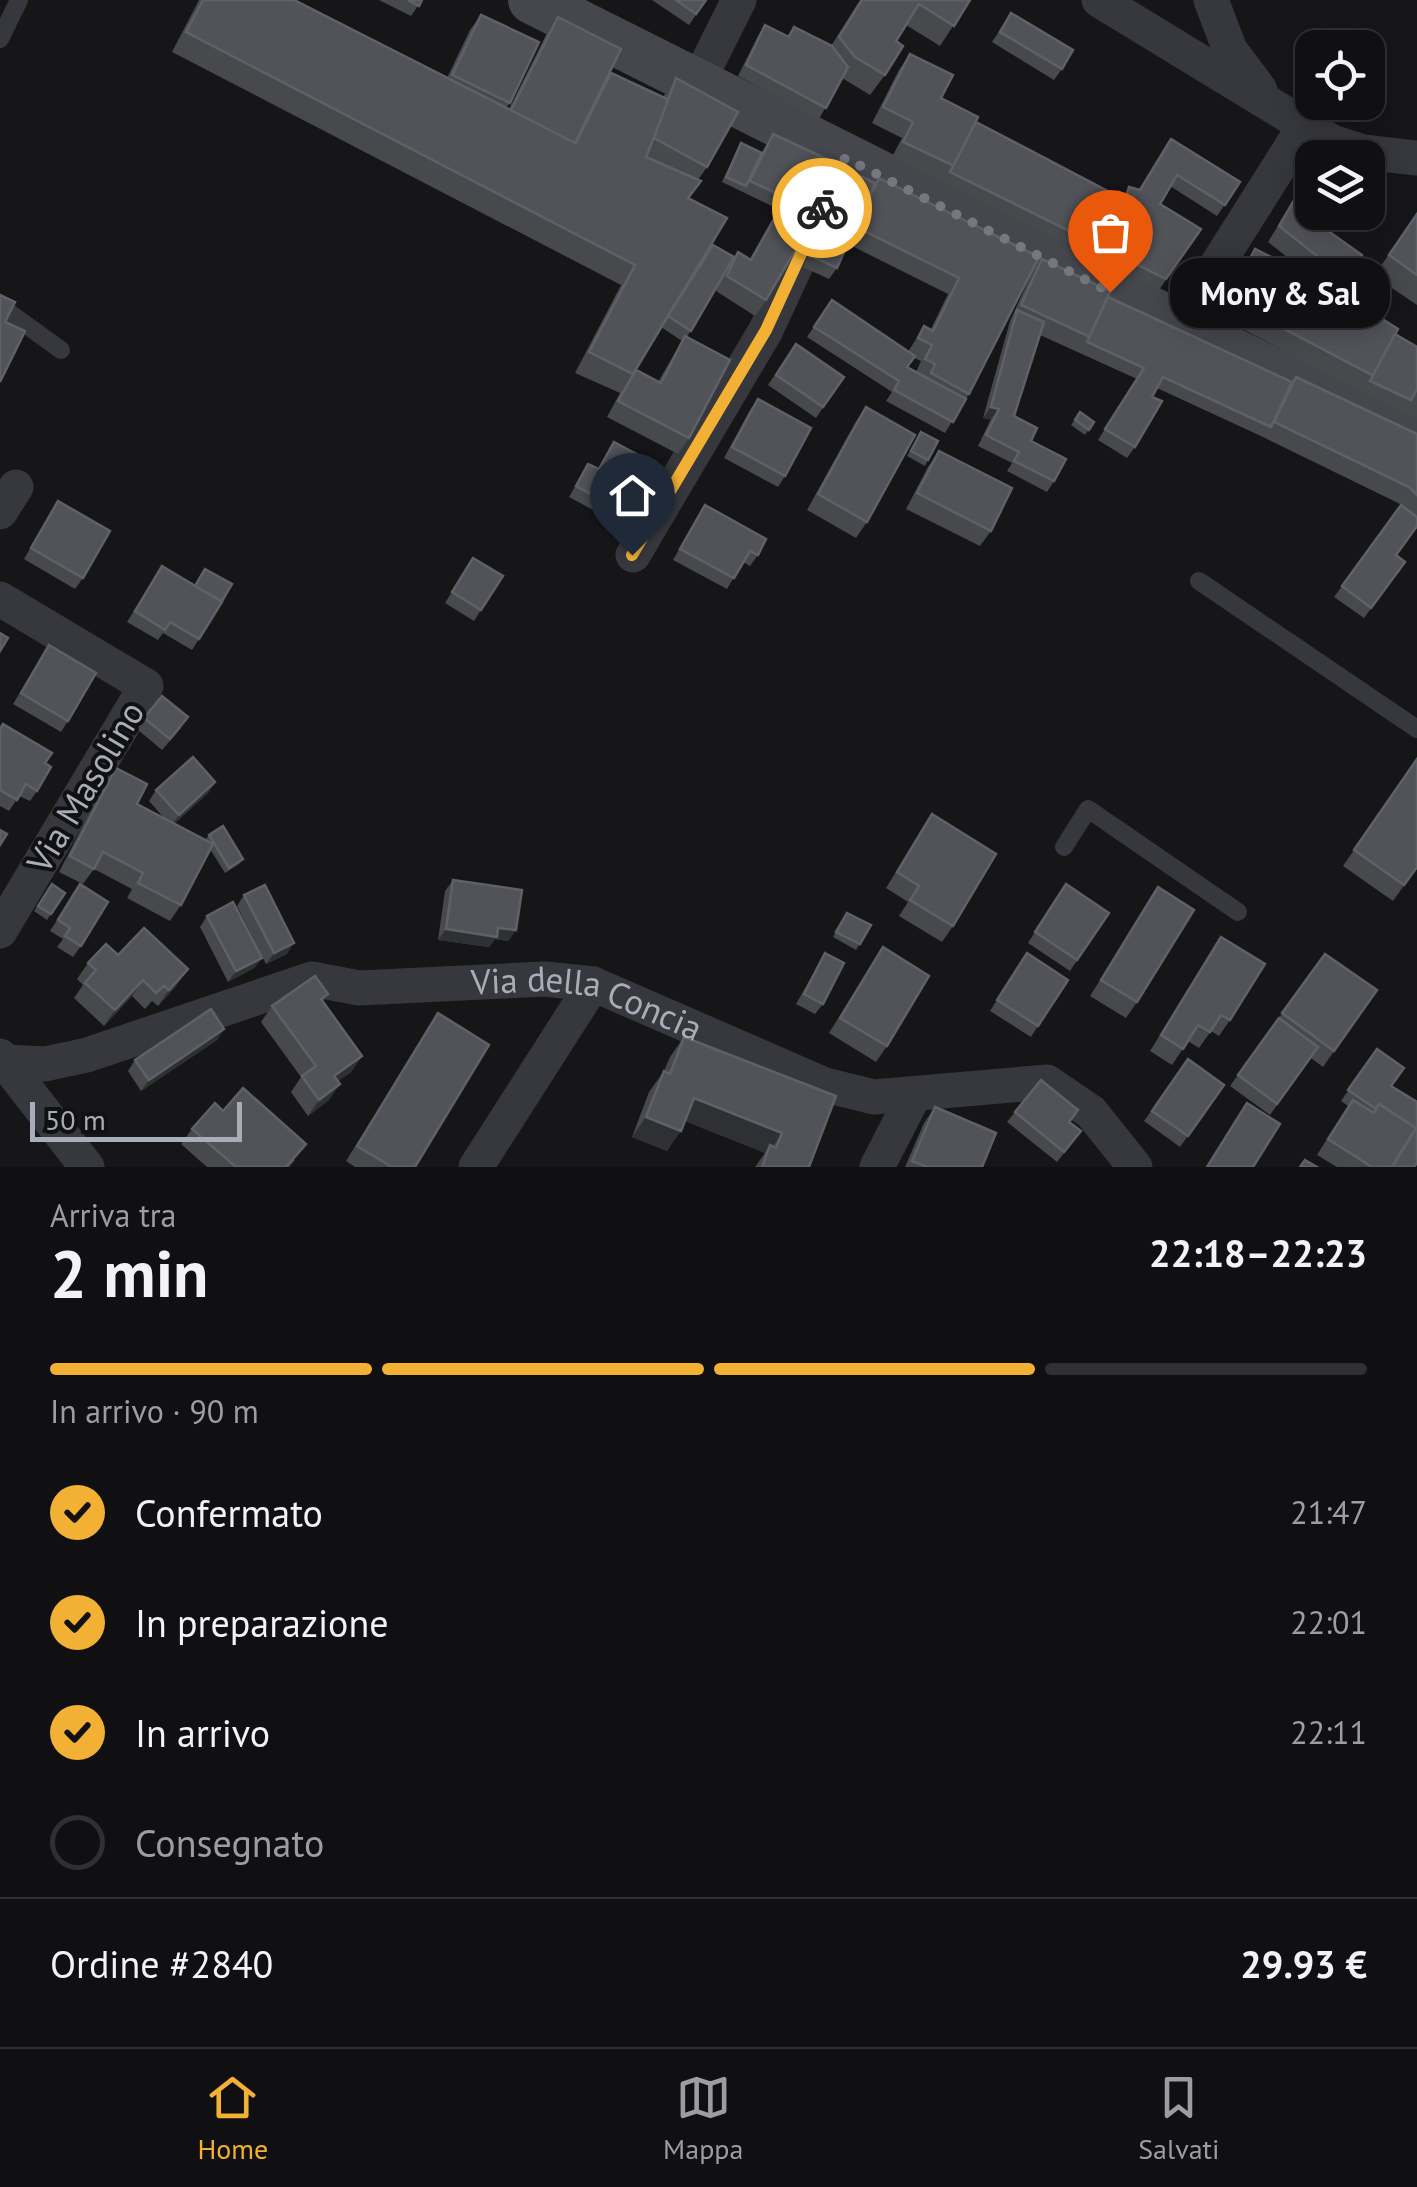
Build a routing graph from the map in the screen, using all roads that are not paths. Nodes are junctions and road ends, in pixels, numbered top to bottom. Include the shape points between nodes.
1 (19, 0) edge
2 (532, 0) edge
3 (738, 0) edge
4 (1210, 0) edge
5 (1119, 5) edge
6 (0, 40) edge
7 (696, 84) junction
8 (1304, 127) junction
9 (845, 158) junction
10 (1417, 158) edge
11 (0, 306) edge
12 (1179, 325) junction
13 (61, 350) dead end
14 (1417, 444) edge
15 (632, 555) dead end
16 (1199, 581) dead end
17 (0, 599) edge
18 (1417, 729) edge
19 (1064, 847) dead end
20 (1238, 912) dead end
21 (0, 931) edge
22 (593, 984) junction
23 (4, 1059) edge
24 (913, 1096) junction
25 (87, 1167) edge
26 (476, 1167) edge
27 (876, 1167) edge
28 (1136, 1167) edge

1 - 6 lane
2 - 7 street
3 - 7 street
4 - 8 street via 1245,73
5 - 8 street
7 - 9 street
8 - 10 street via 1362,152
8 - 12 street
9 - 12 street
9 - 15 street via 766,330
11 - 13 lane
12 - 14 street
16 - 18 lane
17 - 21 street, Via Masolino via 146,686
19 - 20 lane via 1088,810
22 - 23 street, Via della Concia via 545,979 359,988 312,979 86,1055 45,1064
22 - 24 street, Via della Concia via 825,1085 874,1097
22 - 26 street
23 - 25 street
24 - 27 street
24 - 28 street, Via della Concia via 1047,1082 1091,1112

